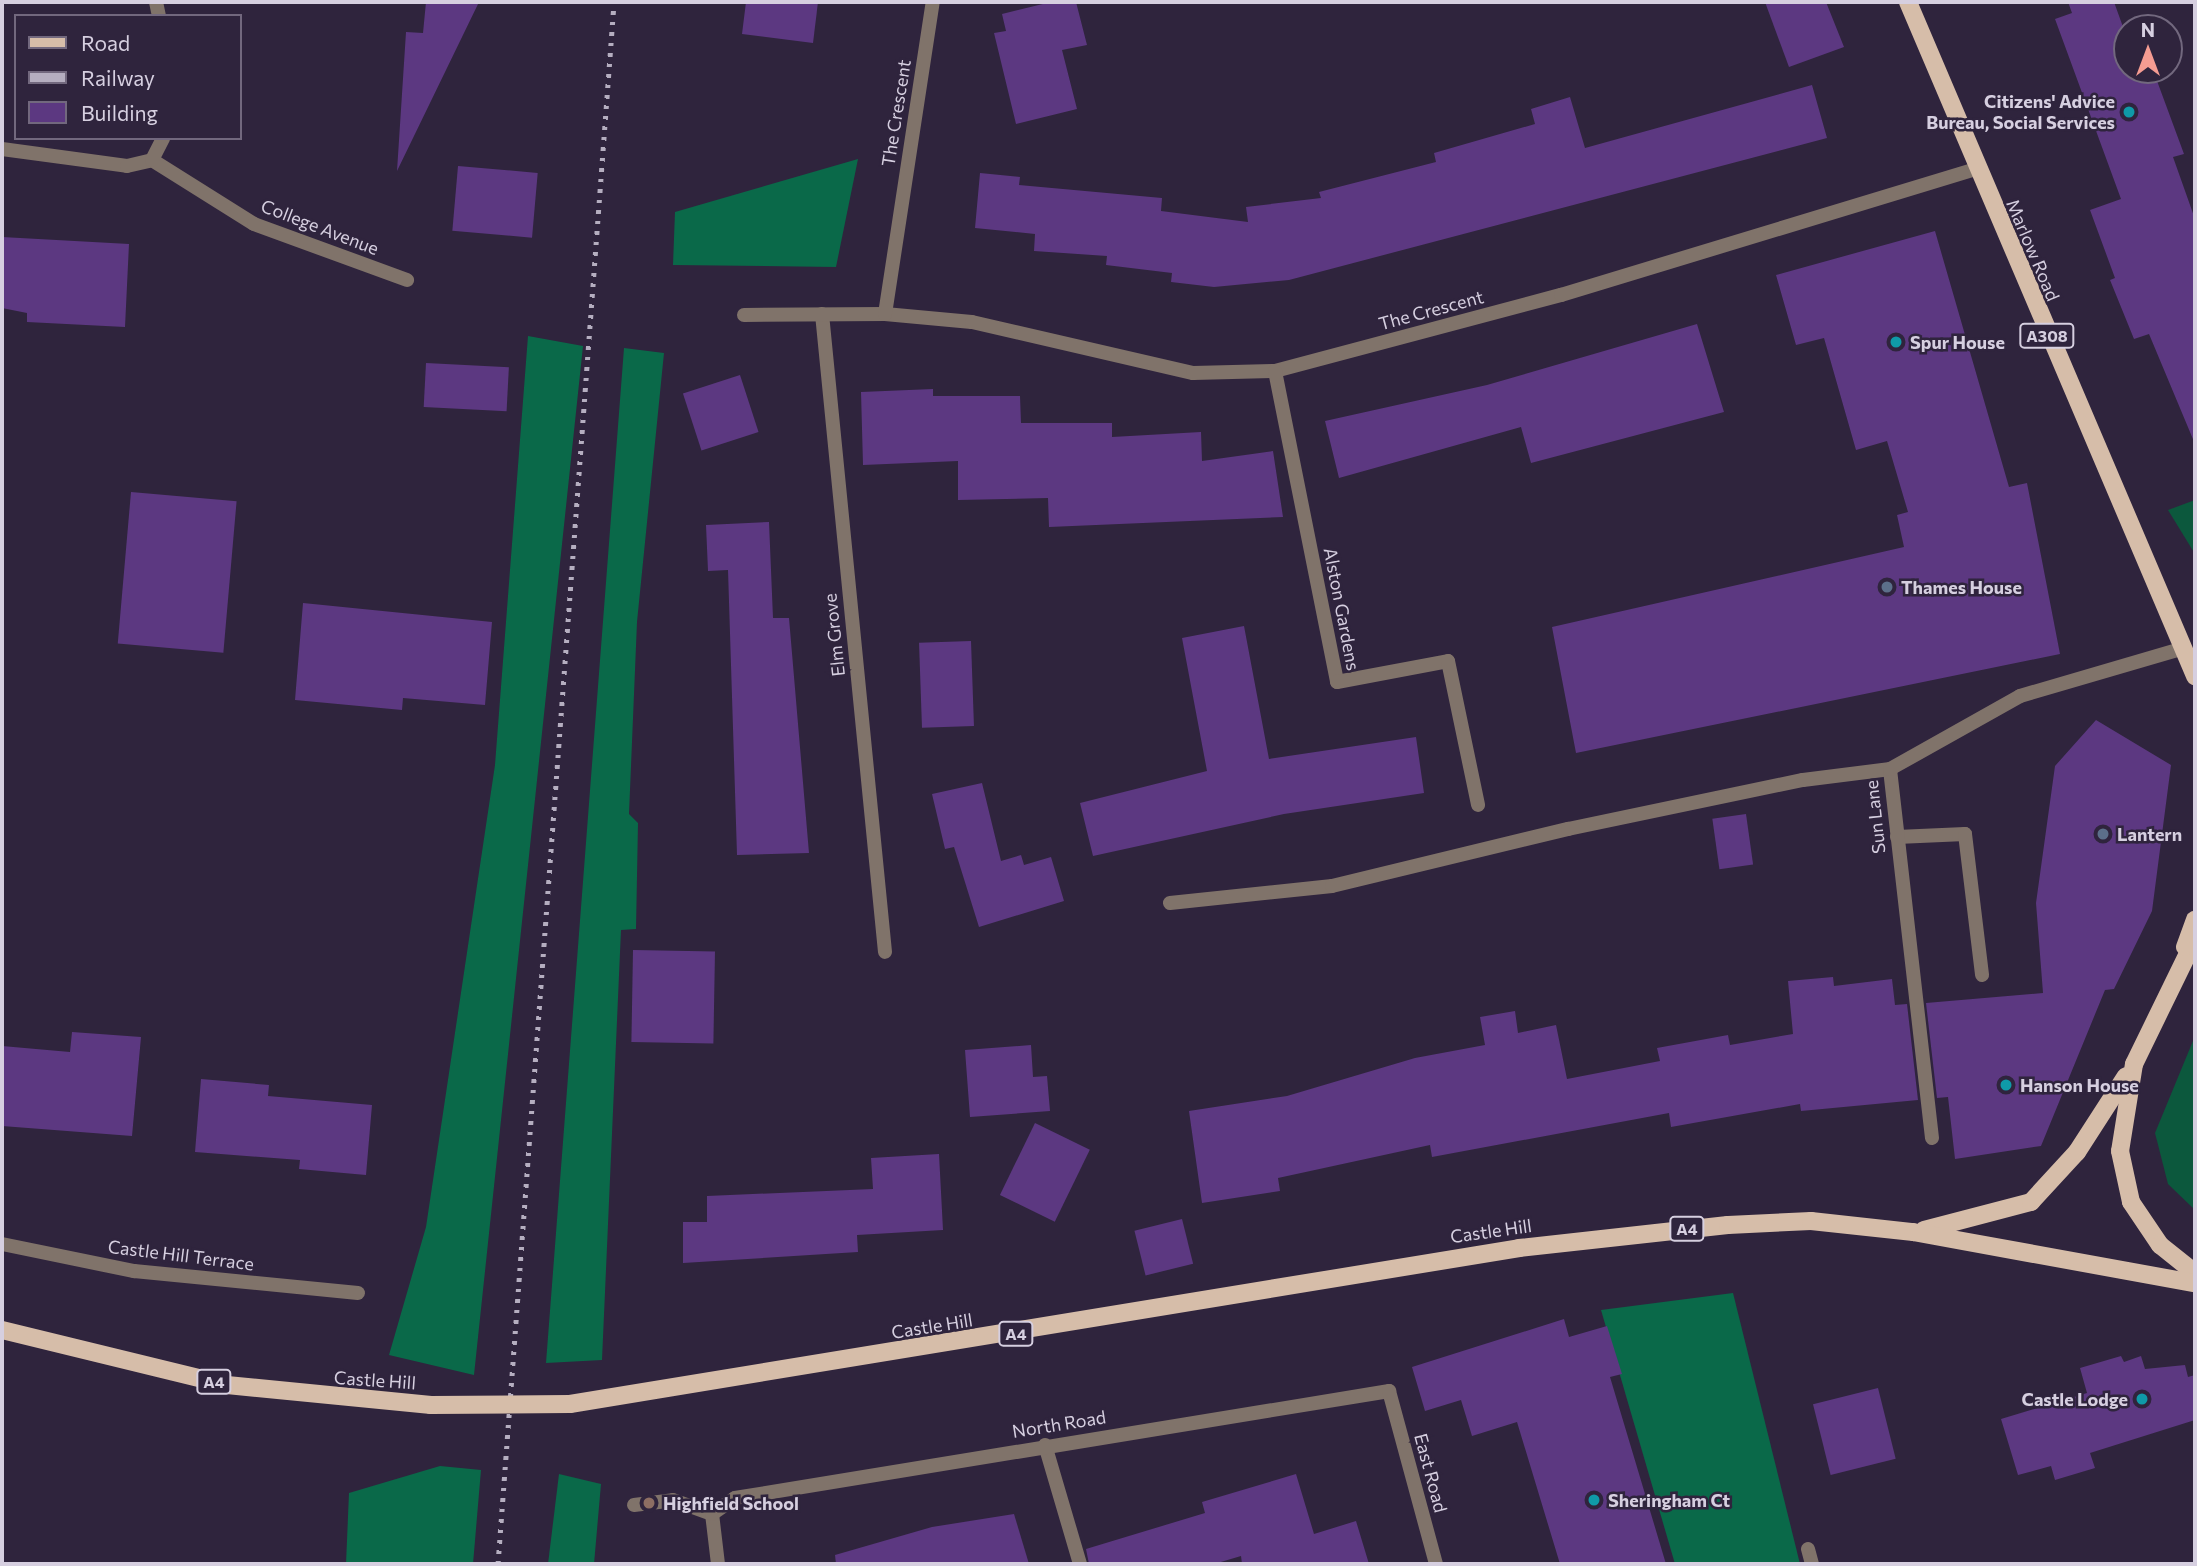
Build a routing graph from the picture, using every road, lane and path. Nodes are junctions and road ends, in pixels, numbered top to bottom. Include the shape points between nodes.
1 (933, 2) edge
2 (1908, 2) edge
3 (162, 140) edge
4 (2, 149) edge
5 (152, 160) junction
6 (1976, 169) junction
7 (407, 280) dead end
8 (822, 314) junction
9 (885, 314) junction
10 (744, 316) dead end
11 (1275, 371) junction
12 (2184, 648) junction
13 (2194, 671) edge
14 (1890, 769) junction
15 (1478, 805) dead end
16 (1896, 837) junction
17 (1170, 903) dead end
18 (2195, 920) edge
19 (2195, 939) edge
20 (886, 952) dead end
21 (2180, 960) junction
22 (1982, 975) dead end
23 (2134, 1064) junction
24 (1932, 1138) dead end
25 (1913, 1232) junction
26 (2, 1244) edge
27 (2195, 1273) edge
28 (2195, 1283) edge
29 (358, 1293) dead end
30 (2, 1330) edge
31 (1389, 1391) joint
32 (1045, 1445) junction
33 (634, 1505) dead end
34 (712, 1514) junction
35 (1808, 1549) dead end
36 (718, 1564) edge
37 (1080, 1564) edge
38 (1436, 1564) edge
39 (1812, 1564) edge

1 - 9 street, The Crescent
2 - 6 main road, Marlow Road / A308
3 - 5 street
4 - 5 street via 127,166
5 - 7 street, College Avenue via 254,224
6 - 11 street, The Crescent via 1561,295
6 - 12 main road, Marlow Road / A308
8 - 9 street, The Crescent
8 - 10 street, The Crescent
8 - 20 street, Elm Grove
9 - 11 street, The Crescent via 972,322 1193,373
11 - 15 street, Alston Gardens via 1337,682 1448,662
12 - 13 main road, Marlow Road / A308
12 - 14 street, Sun Lane via 2020,696
14 - 16 street, Sun Lane
14 - 17 street via 1803,780 1581,826 1332,886
16 - 22 street via 1965,834
16 - 24 street, Sun Lane
18 - 21 main road
19 - 21 main road, A4
21 - 23 main road, A4
23 - 25 main road, A4 via 2077,1152 2031,1202
23 - 27 main road, A4 via 2120,1151 2131,1202 2160,1245
25 - 28 main road, A4
25 - 30 main road, Castle Hill / A4, bridge via 1811,1220 1519,1248 570,1404 431,1405 227,1385
26 - 29 street, Castle Hill Terrace via 134,1271
31 - 32 street, North Road
31 - 38 street, East Road
32 - 34 street, North Road via 735,1498
32 - 37 street
33 - 34 street via 673,1500
34 - 36 street
35 - 39 street

